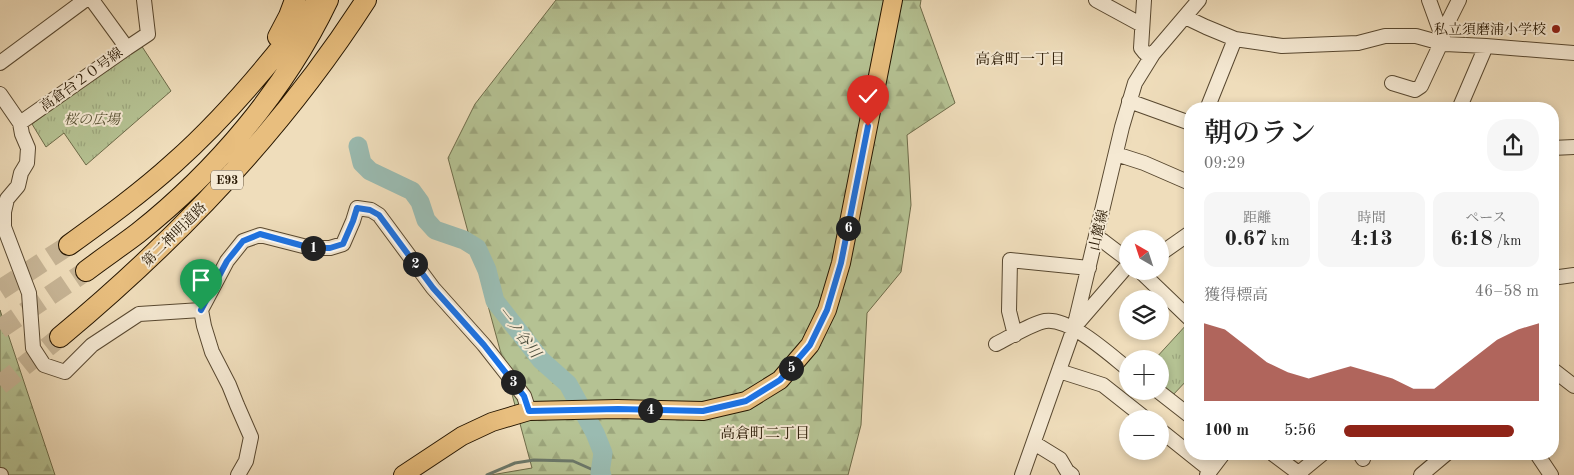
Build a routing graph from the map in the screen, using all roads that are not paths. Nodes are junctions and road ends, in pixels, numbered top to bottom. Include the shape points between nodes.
1 (85, 0) edge
2 (92, 0) edge
3 (144, 0) edge
4 (295, 0) edge
5 (318, 0) edge
6 (328, 0) edge
7 (366, 0) edge
8 (892, 0) edge
9 (1096, 0) edge
10 (1144, 0) edge
11 (1199, 0) edge
12 (1429, 0) edge
13 (1458, 0) edge
14 (1185, 17) junction
15 (1142, 26) junction
16 (1235, 39) junction
17 (1443, 40) junction
18 (1486, 46) junction
19 (127, 48) junction
20 (1574, 53) edge
21 (1153, 54) junction
22 (0, 63) edge
23 (1392, 83) dead end
24 (0, 94) edge
25 (1129, 101) junction
26 (1210, 102) edge
27 (1462, 102) edge
28 (219, 120) junction
29 (1184, 121) edge
30 (20, 123) junction
31 (1574, 147) edge
32 (1559, 148) edge
33 (1116, 154) junction
34 (1184, 180) edge
35 (1184, 237) edge
36 (1097, 238) junction
37 (69, 246) tunnel mouth
38 (1169, 248) edge
39 (1119, 253) edge
40 (1089, 268) junction
41 (86, 271) tunnel mouth
42 (1574, 275) edge
43 (1119, 276) edge
44 (1559, 277) edge
45 (1149, 280) edge
46 (201, 310) junction
47 (1184, 313) edge
48 (1074, 328) junction
49 (1015, 335) junction
50 (60, 336) tunnel mouth
51 (996, 344) dead end
52 (1119, 362) edge
53 (1059, 371) junction
54 (1559, 374) edge
55 (1574, 386) edge
56 (1169, 400) edge
57 (1135, 410) edge
58 (529, 411) junction
59 (1184, 411) edge
60 (1169, 438) edge
61 (1034, 443) junction
62 (1184, 451) edge
63 (1194, 460) edge
64 (1218, 460) edge
65 (1281, 460) edge
66 (1315, 460) edge
67 (1437, 460) edge
68 (1541, 460) edge
69 (1208, 472) edge
70 (1300, 474) edge
71 (238, 475) edge
72 (403, 475) edge
73 (1022, 475) edge
74 (1072, 475) edge
75 (1421, 475) edge
76 (1550, 475) edge

1 - 22 street
2 - 19 street, 高倉台２０号線
3 - 19 street via 148,34
4 - 28 highway via 272,48
5 - 28 highway
6 - 41 highway, 第二神明道路 / E93 via 291,68 259,112 221,155 139,232
7 - 50 highway, 第二神明道路 / E93 via 304,89 222,186 139,269
8 - 58 main road via 841,263 827,310 810,345 780,380 746,401 703,411
9 - 15 street
10 - 15 street
11 - 14 street, 山麓線
12 - 17 street
13 - 17 street
14 - 16 street
14 - 21 street, 山麓線
15 - 21 street via 1141,48 1145,53
16 - 17 street via 1282,46 1358,43 1386,36
16 - 26 street
17 - 18 street
17 - 23 street via 1421,86 1415,90
18 - 20 street
18 - 27 street
19 - 30 street, 高倉台２０号線
21 - 25 street, 山麓線
24 - 30 street
25 - 29 street
25 - 33 street, 山麓線
28 - 37 highway via 134,197
30 - 46 street via 28,148 27,163 18,186 7,199 4,227 29,293 33,348 44,365 64,372 92,345 139,314
31 - 32 street
33 - 34 street via 1144,162
33 - 36 street, 山麓線
35 - 38 street
36 - 39 street
36 - 40 street, 山麓線
40 - 48 street, 山麓線
40 - 49 street via 1010,260 1009,312
42 - 44 street
43 - 48 street
45 - 47 street
46 - 58 street via 227,261 243,241 260,234 311,248 330,248 343,244 357,208 370,210 379,215 433,288 484,345 524,396
46 - 71 street via 212,352 251,437 246,461
48 - 49 street via 1053,320 1043,321
48 - 52 street
48 - 53 street, 山麓線
49 - 51 street
53 - 57 street via 1103,385
53 - 61 street, 山麓線
54 - 55 street
56 - 59 street
58 - 72 main road via 492,422 462,436
60 - 62 street
61 - 73 street, 山麓線
61 - 74 street via 1060,459
63 - 69 street
64 - 69 street
65 - 70 street
66 - 70 street
67 - 75 street
68 - 76 street

